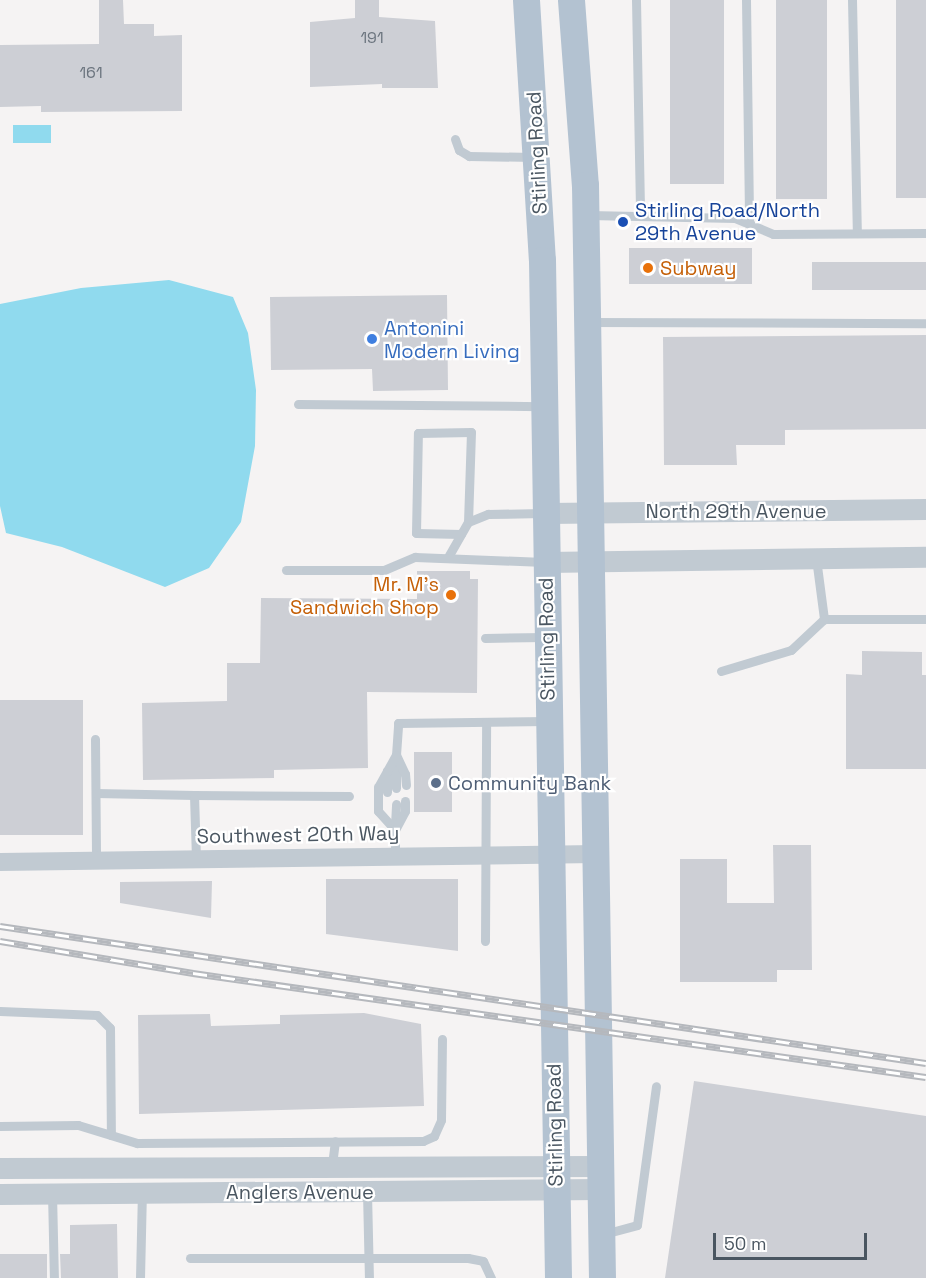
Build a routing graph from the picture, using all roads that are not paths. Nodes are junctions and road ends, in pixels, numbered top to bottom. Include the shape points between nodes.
1 (526, 0) edge
2 (571, 0) edge
3 (636, 0) edge
4 (746, 0) edge
5 (852, 0) edge
6 (455, 139) dead end
7 (537, 156) junction
8 (585, 215) junction
9 (640, 216) junction
10 (749, 224) junction
11 (856, 233) junction
12 (926, 233) edge
13 (587, 322) junction
14 (926, 323) edge
15 (298, 404) dead end
16 (544, 406) junction
17 (926, 509) edge
18 (590, 512) junction
19 (546, 513) junction
20 (468, 522) junction
21 (462, 534) junction
22 (448, 557) junction
23 (926, 557) edge
24 (816, 558) junction
25 (590, 561) junction
26 (546, 562) junction
27 (286, 570) dead end
28 (824, 619) junction
29 (926, 619) edge
30 (547, 637) junction
31 (485, 638) dead end
32 (721, 671) dead end
33 (548, 721) junction
34 (486, 722) junction
35 (95, 739) dead end
36 (396, 755) junction
37 (387, 771) junction
38 (401, 786) dead end
39 (387, 792) dead end
40 (96, 793) junction
41 (194, 795) junction
42 (349, 796) dead end
43 (401, 802) dead end
44 (387, 808) dead end
45 (395, 830) junction
46 (596, 854) junction
47 (486, 855) junction
48 (550, 855) junction
49 (395, 857) junction
50 (196, 859) junction
51 (96, 860) junction
52 (0, 861) edge
53 (485, 941) dead end
54 (0, 1011) edge
55 (442, 1039) dead end
56 (656, 1086) dead end
57 (0, 1126) edge
58 (111, 1135) junction
59 (335, 1141) junction
60 (332, 1165) junction
61 (6, 1171) edge
62 (556, 1177) junction
63 (600, 1177) junction
64 (142, 1192) junction
65 (367, 1192) junction
66 (52, 1193) junction
67 (0, 1194) edge
68 (602, 1234) junction
69 (190, 1258) dead end
70 (369, 1258) junction
71 (54, 1278) edge
72 (140, 1278) edge
73 (369, 1278) edge
74 (491, 1278) edge
75 (558, 1278) edge
76 (602, 1278) edge

1 - 7 main road, Stirling Road
2 - 8 main road
3 - 9 lane
4 - 10 lane
5 - 11 lane
6 - 7 lane via 459,150 480,158
7 - 16 main road, Stirling Road
8 - 9 lane
8 - 13 main road
9 - 10 lane via 735,218
10 - 11 lane via 773,234
11 - 12 lane
13 - 14 lane
13 - 18 main road
15 - 16 lane
16 - 19 main road, Stirling Road
17 - 18 street, North 29th Avenue
18 - 19 street, North 29th Avenue
18 - 25 main road
19 - 20 lane via 488,514
19 - 26 main road, Stirling Road
20 - 21 lane
20 - 21 lane via 471,432 418,433 416,533
21 - 22 lane
22 - 26 lane
22 - 27 lane via 415,557 384,570
23 - 24 street
24 - 25 street
24 - 28 lane
25 - 26 street
25 - 46 main road
26 - 30 main road, Stirling Road
28 - 29 lane
28 - 32 lane via 791,650
30 - 31 lane
30 - 33 main road, Stirling Road
33 - 34 lane
33 - 48 main road, Stirling Road
34 - 36 lane via 398,723
34 - 47 lane
35 - 40 lane
36 - 37 lane
36 - 38 lane via 405,774
37 - 39 lane
37 - 45 lane via 378,787 378,811
40 - 41 lane
40 - 51 lane
41 - 42 lane
41 - 50 lane
43 - 45 lane
44 - 45 lane
45 - 49 lane
46 - 48 street, Southwest 20th Way
46 - 63 main road
47 - 48 street, Southwest 20th Way
47 - 49 street, Southwest 20th Way
47 - 53 lane
48 - 62 main road, Stirling Road
49 - 50 street, Southwest 20th Way
50 - 51 street, Southwest 20th Way
51 - 52 street, Southwest 20th Way
54 - 58 lane via 97,1015 110,1028
55 - 59 lane via 441,1120 434,1136 423,1141
56 - 68 lane via 637,1225 622,1232
57 - 58 lane via 78,1125
58 - 59 lane via 137,1143
59 - 60 lane
60 - 61 street, Anglers Avenue
60 - 62 street, Anglers Avenue
62 - 63 street, Anglers Avenue
62 - 65 street, Anglers Avenue
62 - 75 main road, Stirling Road
63 - 68 main road
64 - 65 street, Anglers Avenue
64 - 66 street, Anglers Avenue
64 - 72 lane
65 - 70 lane
66 - 67 street, Anglers Avenue
66 - 71 lane
68 - 76 main road
69 - 70 lane
70 - 73 lane
70 - 74 lane via 468,1258 483,1261

